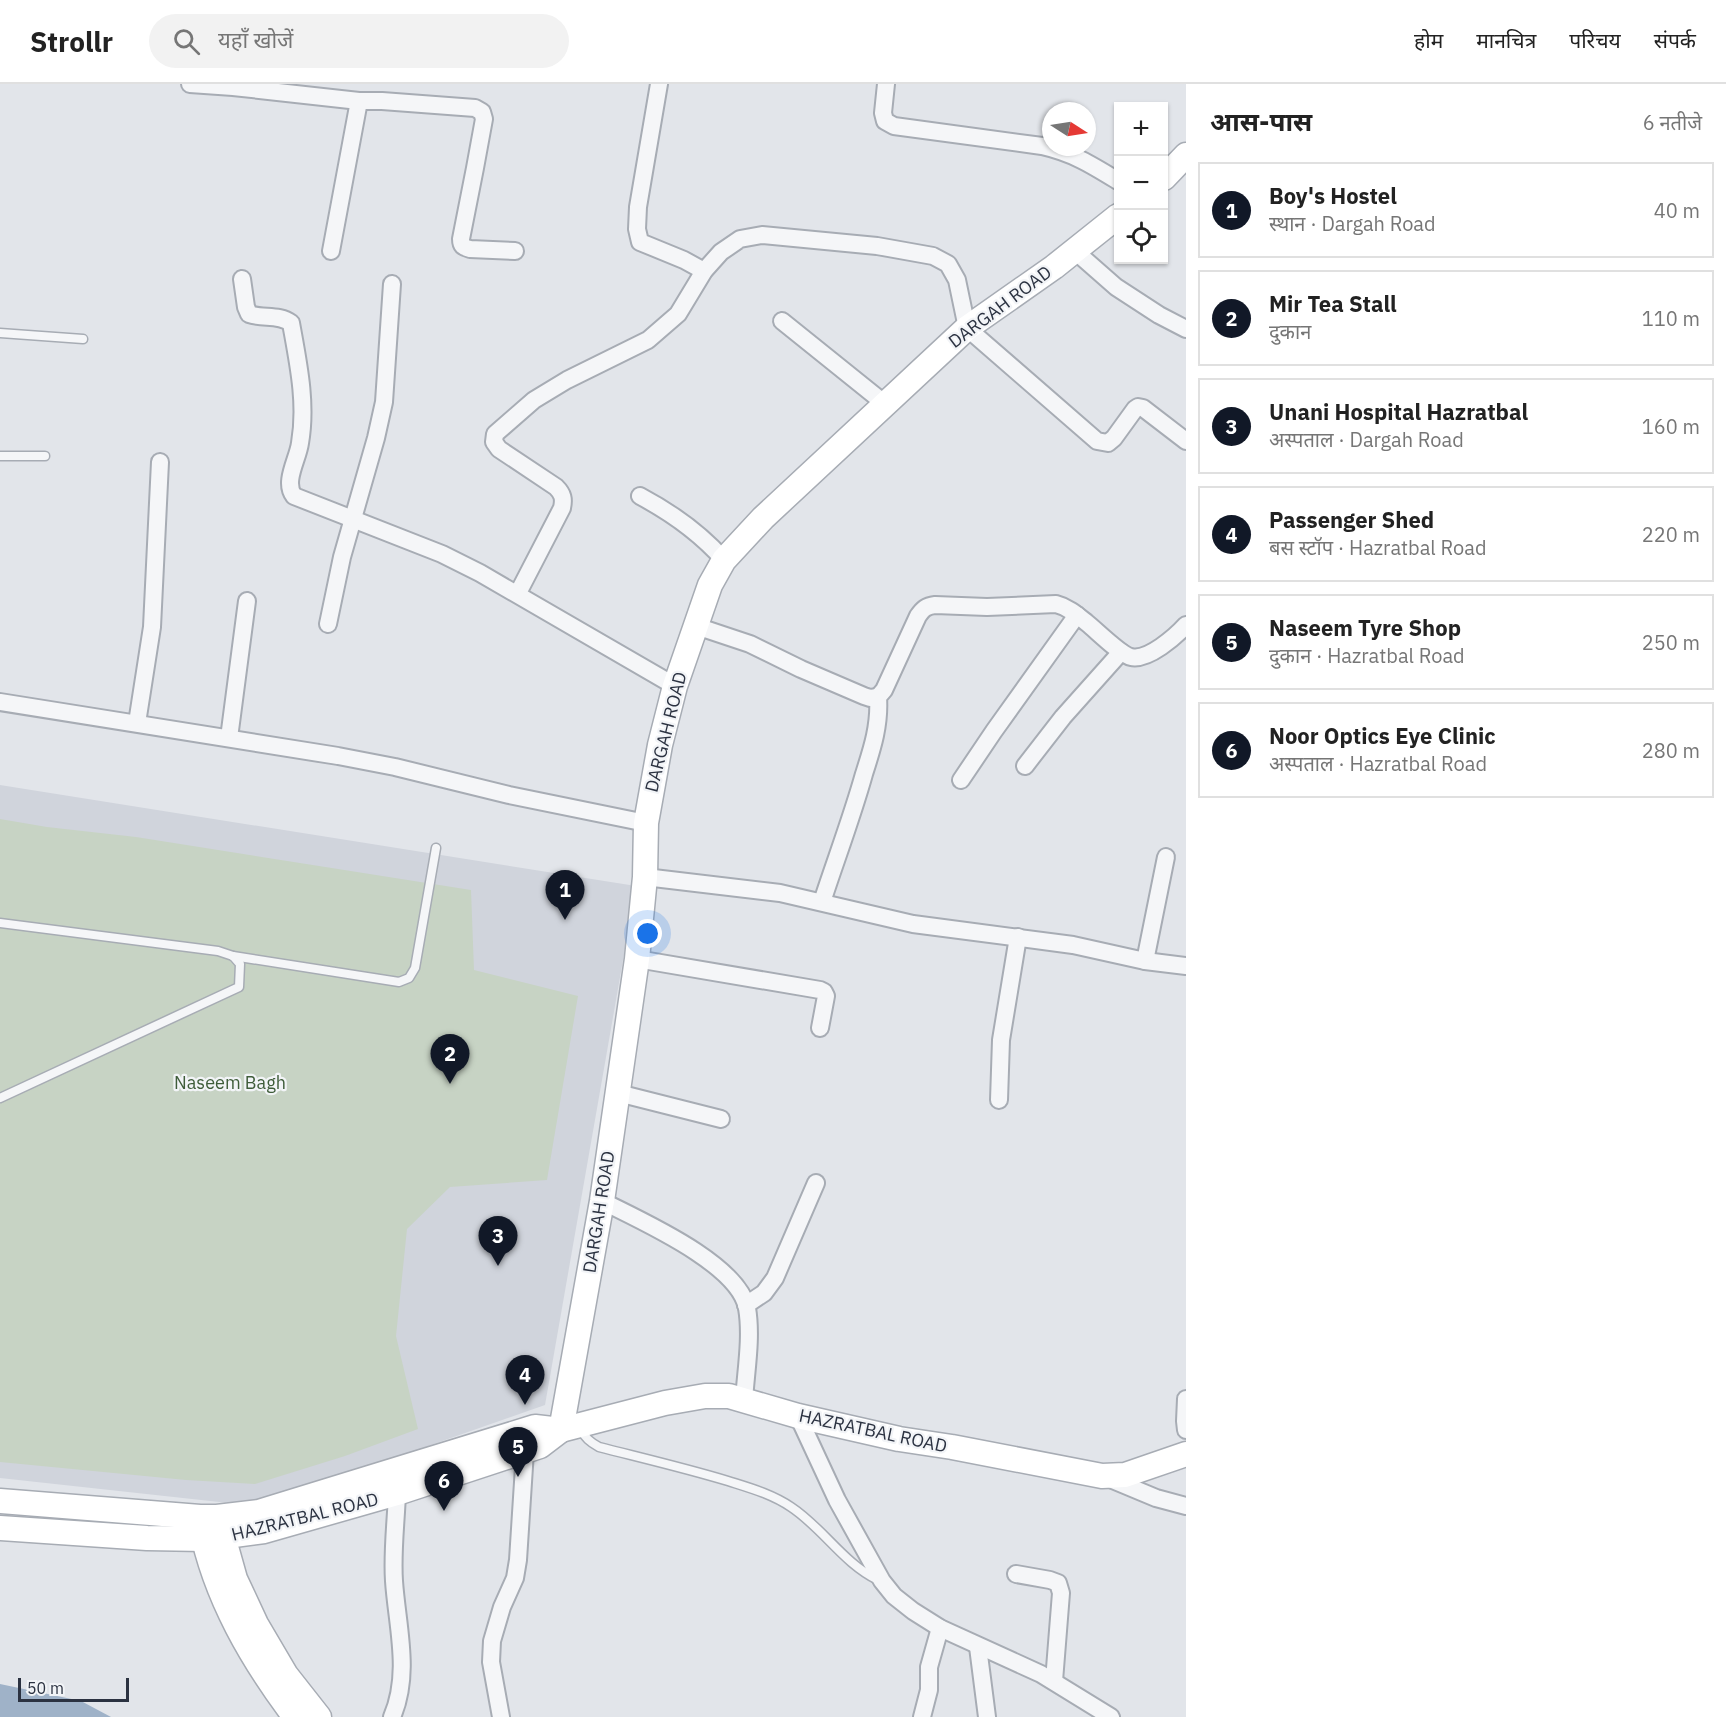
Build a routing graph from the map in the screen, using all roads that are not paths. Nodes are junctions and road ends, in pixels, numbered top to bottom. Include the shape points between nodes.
1 (190, 84) edge
2 (659, 84) edge
3 (886, 84) edge
4 (359, 101) junction
5 (1186, 155) edge
6 (1168, 174) edge
7 (1114, 178) edge
8 (1114, 220) edge
9 (331, 251) dead end
10 (515, 251) dead end
11 (1075, 251) junction
12 (704, 271) junction
13 (242, 279) dead end
14 (392, 284) dead end
15 (782, 321) dead end
16 (967, 328) junction
17 (1186, 329) edge
18 (0, 333) edge
19 (83, 339) dead end
20 (884, 403) junction
21 (1186, 441) edge
22 (0, 456) edge
23 (45, 456) dead end
24 (160, 462) dead end
25 (640, 496) dead end
26 (352, 519) junction
27 (724, 560) junction
28 (518, 593) junction
29 (247, 601) dead end
30 (1077, 615) junction
31 (328, 624) dead end
32 (1186, 625) edge
33 (696, 626) junction
34 (1121, 652) junction
35 (675, 686) junction
36 (878, 698) junction
37 (0, 702) edge
38 (137, 723) junction
39 (229, 738) junction
40 (1025, 766) dead end
41 (961, 780) dead end
42 (646, 823) junction
43 (436, 848) dead end
44 (1166, 857) dead end
45 (645, 877) junction
46 (822, 902) junction
47 (0, 923) edge
48 (1018, 938) junction
49 (233, 956) junction
50 (637, 959) junction
51 (1145, 961) junction
52 (1186, 966) edge
53 (820, 1028) dead end
54 (618, 1093) junction
55 (0, 1098) edge
56 (999, 1100) dead end
57 (721, 1119) dead end
58 (816, 1183) dead end
59 (602, 1201) junction
60 (746, 1305) junction
61 (1186, 1399) edge
62 (744, 1400) junction
63 (798, 1416) junction
64 (570, 1428) junction
65 (1186, 1430) edge
66 (525, 1451) junction
67 (1186, 1454) edge
68 (1102, 1476) junction
69 (397, 1493) junction
70 (0, 1501) edge
71 (1186, 1506) edge
72 (0, 1528) edge
73 (211, 1528) junction
74 (1016, 1574) dead end
75 (882, 1581) junction
76 (940, 1628) junction
77 (978, 1647) junction
78 (1054, 1681) junction
79 (295, 1717) edge
80 (319, 1717) edge
81 (392, 1717) edge
82 (501, 1717) edge
83 (922, 1717) edge
84 (987, 1717) edge
85 (1111, 1717) edge

1 - 4 street
2 - 12 street via 638,207 640,242
3 - 7 street via 883,114 885,121 894,126 1064,151
4 - 9 street
4 - 10 street via 464,107 482,112 484,119 461,244 470,249
5 - 6 main road
8 - 11 main road, DARGAH ROAD
11 - 16 main road, DARGAH ROAD
11 - 17 street via 1116,287
12 - 16 street via 740,239 762,236 877,246 933,256 948,264 957,280
12 - 28 street via 678,314 648,340 534,400 495,434 494,442 499,449 556,487 564,500
13 - 26 street via 249,314 284,318 291,323 303,426 290,480 291,492
14 - 26 street via 384,402
15 - 20 street
16 - 20 main road, DARGAH ROAD
16 - 21 street via 1097,441 1108,443 1138,407
18 - 19 lane
20 - 27 main road, DARGAH ROAD
22 - 23 lane
24 - 38 street via 152,627
25 - 27 street via 666,510
26 - 28 street via 442,554
26 - 31 street
27 - 33 main road, DARGAH ROAD via 710,585
28 - 35 street
29 - 39 street
30 - 34 street
30 - 36 street via 1056,604 928,606 918,616
30 - 41 street
32 - 34 street via 1146,655 1138,658
33 - 35 main road, DARGAH ROAD
33 - 36 street via 750,644 864,696
34 - 40 street
35 - 42 main road, DARGAH ROAD
36 - 46 street via 876,732
37 - 38 street
38 - 39 street
39 - 42 street via 395,767
42 - 45 main road, DARGAH ROAD
43 - 49 lane via 410,978 399,982
44 - 51 street
45 - 46 street via 780,893
45 - 50 main road, DARGAH ROAD
46 - 48 street via 913,924
47 - 49 lane
48 - 51 street
48 - 56 street via 1001,1040
49 - 55 lane via 240,964 239,987
50 - 53 street via 820,990 826,996
50 - 54 main road, DARGAH ROAD
51 - 52 street
54 - 57 street
54 - 59 main road, DARGAH ROAD
58 - 60 street via 775,1278 764,1293
59 - 60 street via 700,1255 722,1271
59 - 64 main road, DARGAH ROAD
60 - 62 street via 749,1326
61 - 65 street
62 - 63 main road, HAZRATBAL ROAD
62 - 64 main road, HAZRATBAL ROAD via 705,1396
63 - 68 main road, HAZRATBAL ROAD via 899,1439
63 - 75 street via 837,1500
64 - 66 main road, HAZRATBAL ROAD
64 - 73 main road, HAZRATBAL ROAD via 535,1428
64 - 75 lane via 599,1447 765,1493 807,1518 852,1564
66 - 69 main road, HAZRATBAL ROAD
66 - 82 street via 518,1560 492,1641 491,1662
67 - 68 main road, HAZRATBAL ROAD via 1125,1475
68 - 71 street
69 - 73 main road, HAZRATBAL ROAD via 264,1531
69 - 81 street via 394,1578 402,1654 397,1705
70 - 73 main road, HAZRATBAL ROAD
72 - 73 main road, HAZRATBAL ROAD via 147,1538
73 - 79 main road via 230,1613 272,1686
73 - 80 main road via 256,1624 286,1675
74 - 78 street via 1058,1583 1061,1593
75 - 76 street via 894,1596
76 - 77 street
76 - 83 street via 929,1667 929,1690
77 - 78 street
77 - 84 street
78 - 85 street

